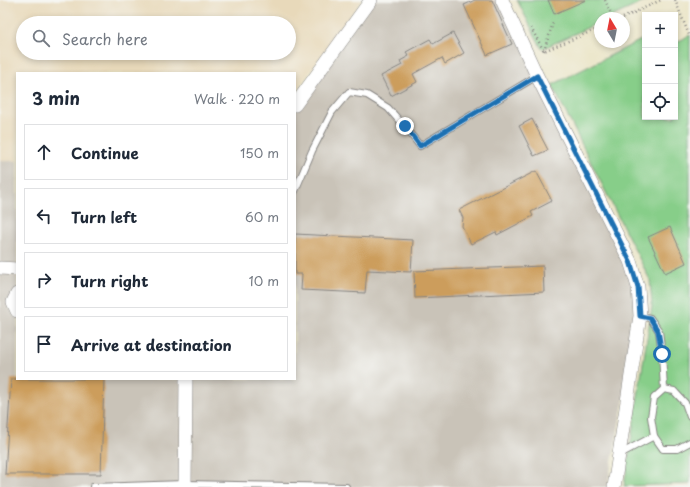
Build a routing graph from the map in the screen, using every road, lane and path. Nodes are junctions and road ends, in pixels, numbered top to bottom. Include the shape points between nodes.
1 (371, 0) edge
2 (502, 0) edge
3 (605, 0) edge
4 (661, 0) edge
5 (675, 0) edge
6 (610, 12) edge
7 (630, 15) edge
8 (553, 23) dead end
9 (530, 26) dead end
10 (594, 30) edge
11 (689, 35) edge
12 (544, 51) junction
13 (537, 76) junction
14 (296, 104) edge
15 (296, 189) edge
16 (0, 268) edge
17 (16, 269) edge
18 (16, 296) edge
19 (16, 309) edge
20 (640, 316) junction
21 (186, 380) edge
22 (664, 389) junction
23 (690, 417) edge
24 (654, 436) junction
25 (690, 442) edge
26 (618, 454) junction
27 (185, 486) edge
28 (93, 487) edge
29 (346, 487) edge
30 (614, 487) edge

1 - 14 street
2 - 13 street
3 - 6 path
4 - 7 path
5 - 11 path
8 - 12 path
9 - 12 path
10 - 12 path
13 - 15 lane via 420,146 388,108 367,95 349,92 332,112
13 - 20 street via 630,261 638,287
16 - 17 street
18 - 19 street via 13,302
20 - 22 lane via 650,318 658,331
20 - 26 street
21 - 27 street
22 - 23 lane via 674,391 685,403
22 - 24 lane via 654,398 651,417
24 - 25 lane via 662,449 677,449
24 - 26 lane
26 - 30 street
27 - 28 lane
27 - 29 lane

